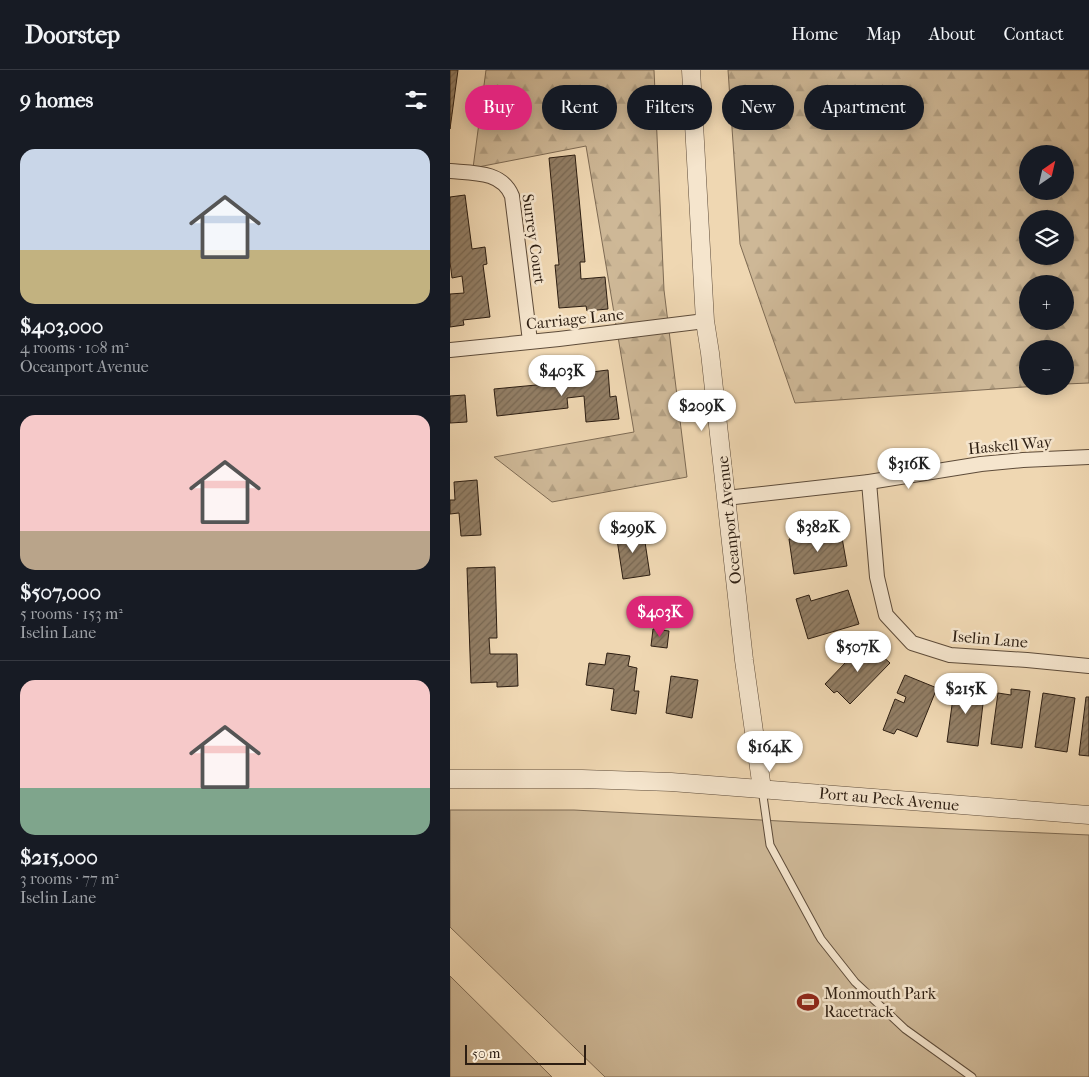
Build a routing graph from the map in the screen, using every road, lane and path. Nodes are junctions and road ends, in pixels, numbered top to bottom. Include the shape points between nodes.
1 (691, 70) edge
2 (450, 171) edge
3 (704, 321) junction
4 (530, 341) junction
5 (450, 350) edge
6 (1089, 457) edge
7 (869, 482) junction
8 (726, 498) junction
9 (1089, 666) edge
10 (450, 779) edge
11 (762, 789) junction
12 (1089, 815) edge
13 (972, 1077) edge

1 - 3 street, Oceanport Avenue
2 - 4 street, Surrey Court via 484,174 498,178 508,187 512,196
3 - 4 street, Carriage Lane
3 - 8 street, Oceanport Avenue
4 - 5 street, Carriage Lane
6 - 7 street, Haskell Way via 981,464
7 - 8 street, Haskell Way
7 - 9 street, Iselin Lane via 877,577 886,615 912,644 950,656
8 - 11 street, Oceanport Avenue
10 - 11 street, Port au Peck Avenue via 582,779
11 - 12 street, Port au Peck Avenue
11 - 13 lane via 770,845 821,939 855,982 905,1029

